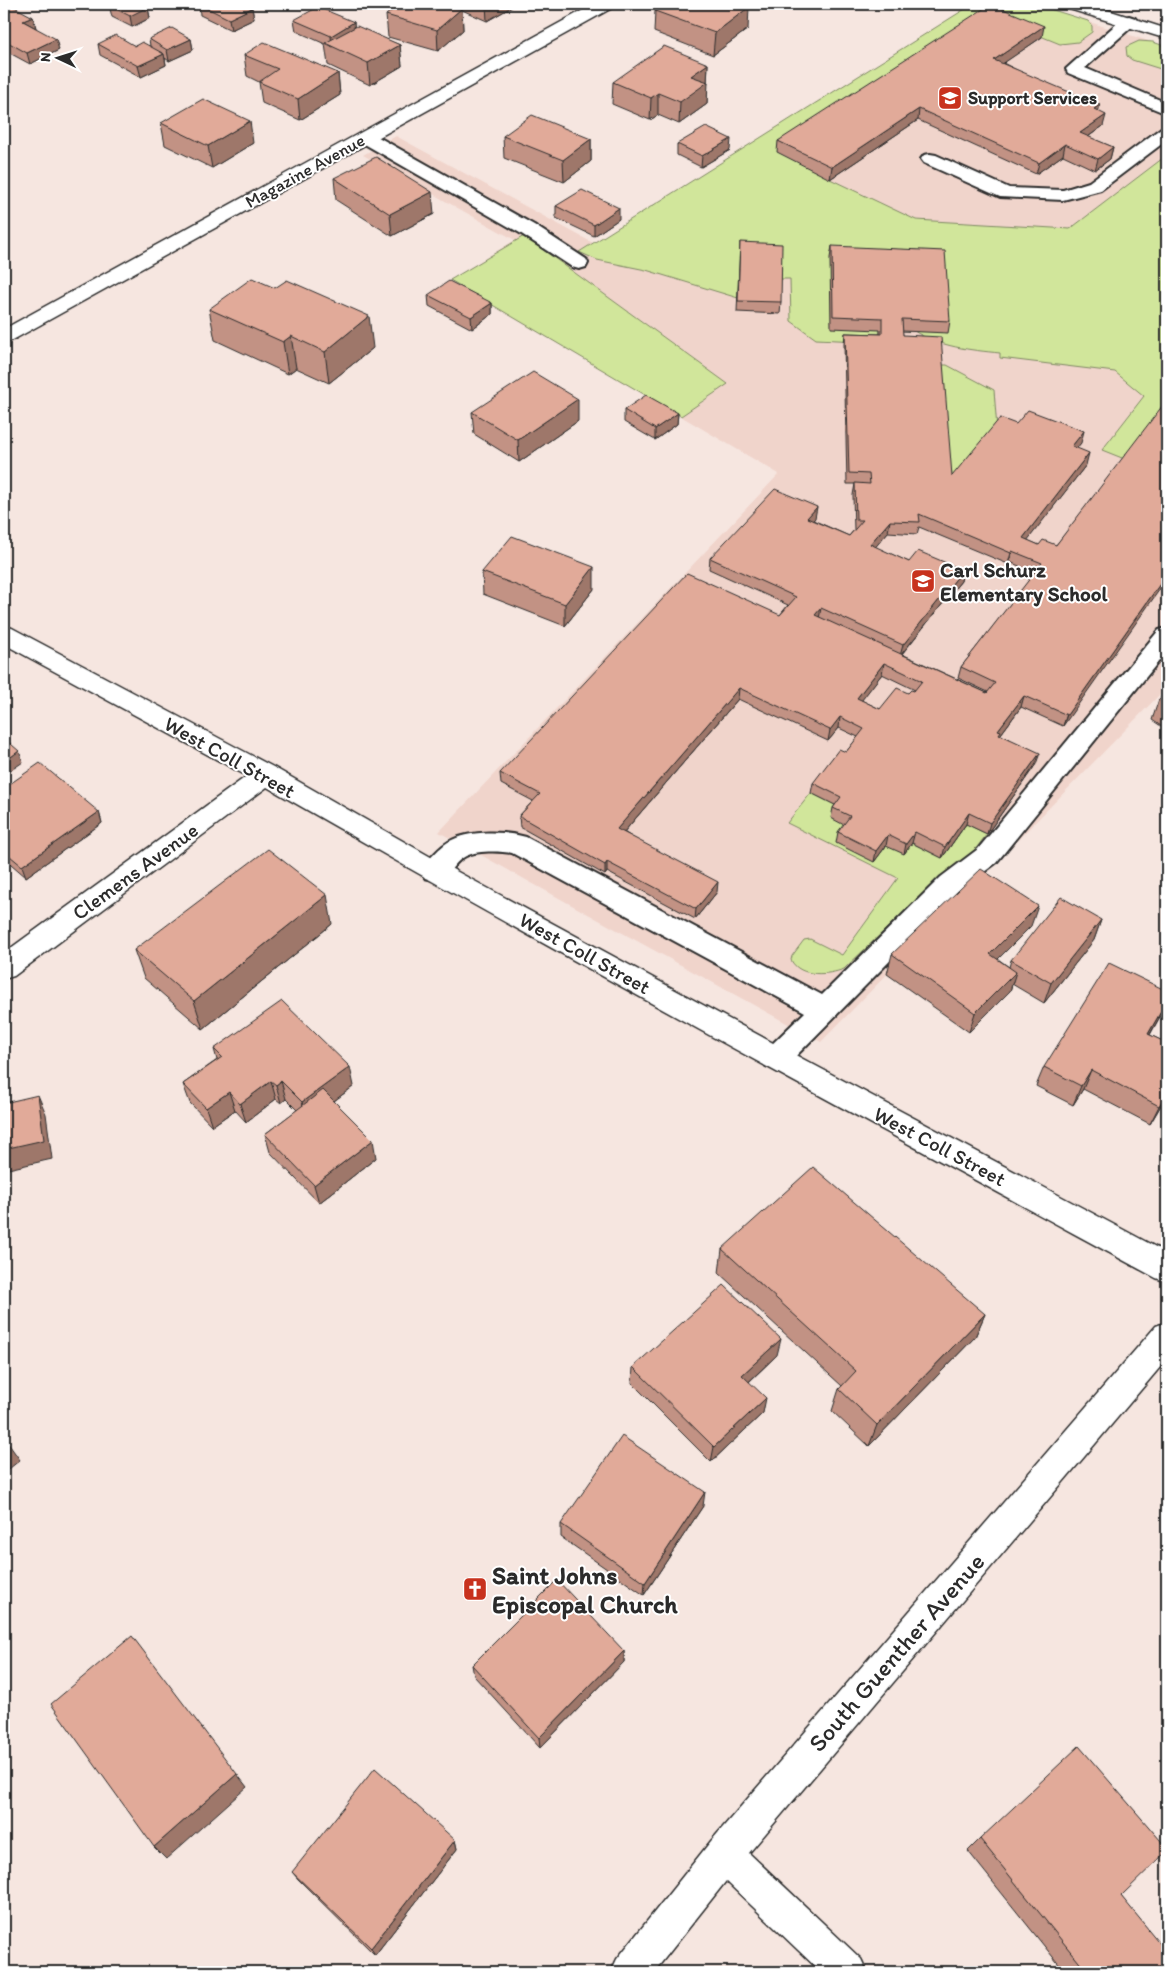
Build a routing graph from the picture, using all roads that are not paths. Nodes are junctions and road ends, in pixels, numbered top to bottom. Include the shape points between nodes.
1 (606, 4) edge
2 (1072, 4) edge
3 (1129, 21) junction
4 (1167, 34) edge
5 (1167, 109) edge
6 (1167, 132) edge
7 (367, 138) junction
8 (930, 159) dead end
9 (579, 263) dead end
10 (4, 337) edge
11 (4, 634) edge
12 (1167, 636) edge
13 (266, 775) junction
14 (434, 871) junction
15 (4, 968) edge
16 (824, 1009) junction
17 (776, 1058) junction
18 (1167, 1268) edge
19 (1167, 1336) edge
20 (724, 1854) junction
21 (630, 1972) edge
22 (848, 1972) edge

1 - 7 street, Magazine Avenue
2 - 3 street
3 - 4 street
3 - 5 lane via 1074,69
6 - 8 lane via 1095,186 1062,195 1006,193
7 - 9 lane via 528,229
7 - 10 street, Magazine Avenue
11 - 13 street, West Coll Street
12 - 16 lane via 987,856 950,884
13 - 14 street, West Coll Street
13 - 15 street, Clemens Avenue
14 - 16 lane via 459,847 496,841 517,844
14 - 17 street, West Coll Street
16 - 17 lane
17 - 18 street, West Coll Street
19 - 20 street, South Guenther Avenue
20 - 21 street, South Guenther Avenue
20 - 22 street

